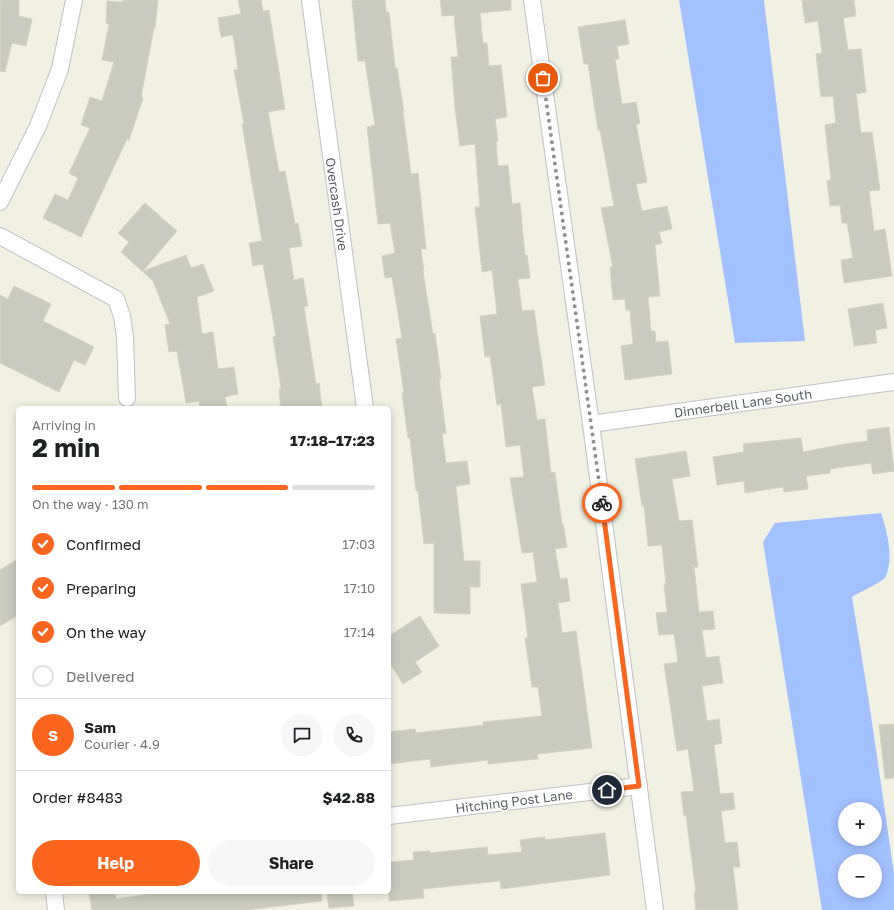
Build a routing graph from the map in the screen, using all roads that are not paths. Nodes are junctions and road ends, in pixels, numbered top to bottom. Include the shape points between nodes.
1 (74, 0) edge
2 (310, 0) edge
3 (532, 0) edge
4 (0, 202) edge
5 (0, 236) edge
6 (894, 382) edge
7 (127, 398) dead end
8 (365, 406) edge
9 (591, 424) junction
10 (639, 786) junction
11 (391, 816) edge
12 (54, 894) edge
13 (56, 910) edge
14 (655, 910) edge

1 - 4 street via 60,69 38,126
2 - 8 street, Overcash Drive
3 - 9 street
5 - 7 street via 116,299 125,337
6 - 9 street, Dinnerbell Lane South
9 - 10 street
10 - 11 street, Hitching Post Lane
10 - 14 street
12 - 13 street

